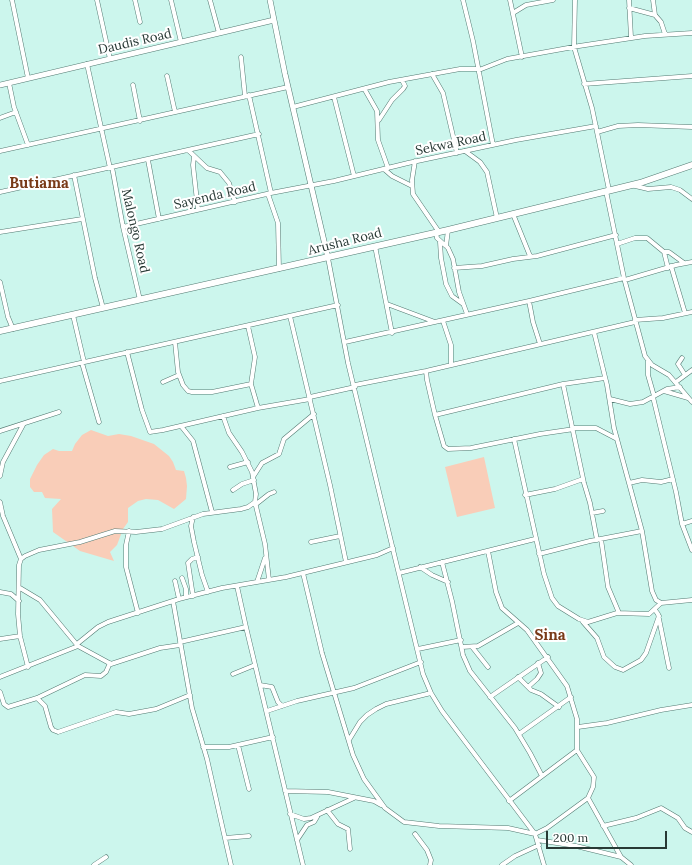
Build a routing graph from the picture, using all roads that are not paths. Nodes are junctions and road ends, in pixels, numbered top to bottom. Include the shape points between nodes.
1 (12, 0) edge
2 (98, 0) edge
3 (135, 0) edge
4 (171, 0) edge
5 (210, 0) edge
6 (270, 0) edge
7 (463, 0) edge
8 (510, 0) edge
9 (553, 0) edge
10 (575, 0) edge
11 (629, 0) edge
12 (653, 0) edge
13 (629, 8) junction
14 (513, 13) junction
15 (655, 15) junction
16 (274, 20) junction
17 (140, 22) dead end
18 (219, 33) junction
19 (692, 33) edge
20 (665, 34) junction
21 (631, 37) junction
22 (181, 42) junction
23 (574, 47) junction
24 (241, 57) dead end
25 (522, 57) junction
26 (110, 59) junction
27 (87, 64) junction
28 (478, 69) junction
29 (432, 74) junction
30 (167, 76) dead end
31 (692, 76) edge
32 (28, 78) junction
33 (402, 80) junction
34 (9, 83) junction
35 (584, 84) junction
36 (0, 85) edge
37 (133, 85) dead end
38 (288, 87) junction
39 (365, 90) junction
40 (247, 96) junction
41 (334, 97) junction
42 (293, 107) junction
43 (16, 112) junction
44 (175, 112) junction
45 (0, 118) edge
46 (140, 121) junction
47 (378, 121) junction
48 (596, 126) junction
49 (692, 127) edge
50 (102, 129) junction
51 (597, 132) junction
52 (259, 134) junction
53 (28, 144) junction
54 (492, 145) junction
55 (189, 151) junction
56 (466, 151) junction
57 (0, 152) edge
58 (458, 153) junction
59 (194, 157) junction
60 (148, 160) junction
61 (415, 161) junction
62 (692, 165) edge
63 (111, 168) junction
64 (386, 168) junction
65 (74, 175) junction
66 (354, 176) junction
67 (312, 185) junction
68 (631, 185) junction
69 (412, 186) junction
70 (607, 190) junction
71 (0, 192) edge
72 (269, 194) junction
73 (692, 199) edge
74 (235, 202) junction
75 (198, 210) junction
76 (514, 214) junction
77 (82, 218) junction
78 (497, 218) junction
79 (159, 219) junction
80 (123, 227) junction
81 (448, 230) junction
82 (0, 232) edge
83 (438, 232) junction
84 (616, 235) junction
85 (440, 242) junction
86 (617, 244) junction
87 (375, 246) junction
88 (446, 246) junction
89 (664, 252) junction
90 (530, 256) junction
91 (328, 258) junction
92 (692, 262) edge
93 (684, 263) junction
94 (670, 267) junction
95 (454, 268) junction
96 (279, 269) junction
97 (624, 279) junction
98 (0, 282) edge
99 (140, 300) junction
100 (529, 302) junction
101 (387, 304) junction
102 (463, 304) junction
103 (338, 305) junction
104 (104, 308) junction
105 (692, 312) edge
106 (685, 313) junction
107 (467, 314) junction
108 (73, 315) junction
109 (290, 316) junction
110 (443, 321) junction
111 (635, 321) junction
112 (435, 323) junction
113 (248, 326) junction
114 (13, 329) junction
115 (0, 331) edge
116 (594, 332) junction
117 (392, 333) junction
118 (175, 342) junction
119 (345, 342) junction
120 (540, 344) junction
121 (127, 352) junction
122 (682, 358) dead end
123 (648, 361) junction
124 (83, 362) junction
125 (452, 365) junction
126 (692, 370) edge
127 (426, 371) junction
128 (179, 375) junction
129 (685, 375) junction
130 (605, 378) junction
131 (0, 381) edge
132 (163, 382) dead end
133 (676, 382) junction
134 (251, 384) junction
135 (563, 384) junction
136 (355, 386) junction
137 (680, 386) junction
138 (664, 391) junction
139 (654, 396) junction
140 (310, 398) junction
141 (688, 398) junction
142 (610, 399) junction
143 (692, 402) edge
144 (258, 408) junction
145 (59, 412) dead end
146 (314, 414) junction
147 (435, 415) junction
148 (223, 416) junction
149 (99, 422) dead end
150 (23, 424) junction
151 (181, 426) junction
152 (574, 429) junction
153 (0, 431) edge
154 (514, 439) junction
155 (617, 439) junction
156 (248, 462) junction
157 (230, 467) dead end
158 (0, 476) edge
159 (254, 478) junction
160 (583, 478) junction
161 (673, 479) junction
162 (629, 483) junction
163 (233, 490) dead end
164 (274, 492) dead end
165 (525, 495) junction
166 (0, 502) edge
167 (255, 504) junction
168 (603, 511) dead end
169 (212, 512) junction
170 (592, 512) junction
171 (193, 517) junction
172 (692, 521) edge
173 (682, 524) junction
174 (129, 531) junction
175 (642, 531) junction
176 (340, 536) junction
177 (535, 539) junction
178 (599, 539) junction
179 (311, 542) dead end
180 (394, 548) junction
181 (488, 550) junction
182 (692, 550) edge
183 (539, 554) junction
184 (198, 557) junction
185 (266, 557) junction
186 (21, 559) junction
187 (346, 562) junction
188 (442, 562) junction
189 (420, 568) junction
190 (303, 572) junction
191 (400, 573) junction
192 (182, 578) dead end
193 (269, 580) junction
194 (175, 581) dead end
195 (257, 582) junction
196 (448, 582) junction
197 (237, 586) junction
198 (20, 588) junction
199 (0, 592) edge
200 (208, 592) junction
201 (193, 596) junction
202 (186, 598) junction
203 (179, 599) junction
204 (692, 600) edge
205 (19, 601) junction
206 (173, 601) junction
207 (661, 603) junction
208 (655, 610) junction
209 (138, 613) junction
210 (618, 613) junction
211 (658, 616) junction
212 (583, 621) junction
213 (518, 623) junction
214 (246, 627) junction
215 (20, 636) junction
216 (0, 639) edge
217 (461, 640) junction
218 (180, 644) junction
219 (78, 645) junction
220 (462, 647) junction
221 (473, 648) junction
222 (418, 649) junction
223 (548, 657) junction
224 (421, 662) junction
225 (110, 663) junction
226 (538, 663) junction
227 (255, 665) junction
228 (28, 667) junction
229 (488, 667) dead end
230 (669, 668) dead end
231 (233, 674) dead end
232 (0, 677) edge
233 (518, 678) junction
234 (260, 685) junction
235 (528, 687) junction
236 (0, 692) edge
237 (334, 692) junction
238 (431, 693) junction
239 (190, 695) junction
240 (1, 697) edge
241 (490, 697) junction
242 (571, 697) junction
243 (37, 698) junction
244 (692, 704) edge
245 (282, 706) junction
246 (559, 707) junction
247 (267, 711) junction
248 (578, 727) junction
249 (519, 734) junction
250 (273, 737) junction
251 (349, 740) junction
252 (238, 745) junction
253 (203, 748) junction
254 (577, 750) junction
255 (542, 776) junction
256 (249, 789) dead end
257 (285, 791) junction
258 (354, 798) junction
259 (588, 798) junction
260 (509, 801) junction
261 (383, 806) junction
262 (327, 810) junction
263 (290, 814) junction
264 (317, 816) junction
265 (603, 826) junction
266 (692, 832) edge
267 (415, 834) dead end
268 (535, 834) junction
269 (249, 836) dead end
270 (225, 838) junction
271 (297, 840) junction
272 (537, 840) junction
273 (539, 845) junction
274 (350, 849) dead end
275 (106, 857) dead end
276 (621, 857) junction
277 (94, 865) edge
278 (231, 865) edge
279 (303, 865) edge
280 (430, 865) edge
281 (502, 865) edge
282 (544, 865) edge
283 (631, 865) edge

1 - 32 street
2 - 26 street
3 - 17 street
4 - 22 street
5 - 18 street
6 - 16 street
7 - 28 street
8 - 14 street
9 - 14 street via 526,5
10 - 23 street
11 - 13 street
12 - 15 street
13 - 15 street
13 - 21 street
14 - 25 street
15 - 20 street via 661,22
16 - 18 street, Daudis Road
16 - 38 street
18 - 22 street, Daudis Road
19 - 20 street
20 - 21 street
21 - 23 street
22 - 26 street, Daudis Road
23 - 25 street
23 - 35 street
24 - 40 street
25 - 28 street
26 - 27 street, Daudis Road
27 - 32 street, Daudis Road
27 - 50 street, Malongo Road
28 - 29 street
28 - 54 street
29 - 33 street
29 - 58 street via 438,82 446,104
30 - 44 street
31 - 35 street
32 - 34 street, Daudis Road
33 - 39 street
33 - 47 street via 404,89 392,100
34 - 36 street, Daudis Road
34 - 43 street
35 - 48 street
37 - 46 street
38 - 40 street
38 - 42 street
39 - 41 street
39 - 47 street via 374,104
40 - 44 street
40 - 52 street
41 - 42 street
41 - 66 street
42 - 67 street
43 - 45 street
43 - 53 street
44 - 46 street
46 - 50 street
47 - 64 street via 378,140
48 - 51 street
48 - 54 street, Sekwa Road
49 - 51 street via 638,124
50 - 53 street
50 - 63 street, Malongo Road
51 - 70 street
52 - 55 street
52 - 72 street
53 - 57 street
54 - 56 street, Sekwa Road
55 - 59 street
55 - 60 street
56 - 58 street, Sekwa Road
56 - 78 street via 480,162 487,172
58 - 61 street, Sekwa Road
59 - 74 street via 207,168 220,172 229,184
59 - 75 street
60 - 63 street
60 - 79 street
61 - 64 street, Sekwa Road
61 - 69 street
62 - 68 main road, Arusha Road
63 - 65 street
63 - 80 street, Malongo Road
64 - 66 street, Sekwa Road
64 - 69 street via 392,176
65 - 71 street
65 - 77 street
66 - 67 street, Sekwa Road
67 - 72 street, Sayenda Road
67 - 91 street
68 - 70 main road, Arusha Road
68 - 73 street via 642,189 671,187
69 - 83 street via 416,200
70 - 76 main road, Arusha Road
70 - 84 street
72 - 74 street, Sayenda Road
72 - 96 street via 278,223
74 - 75 street, Sayenda Road
75 - 79 street, Sayenda Road
76 - 78 main road, Arusha Road
76 - 90 street
77 - 82 street
77 - 104 street via 94,278
78 - 81 main road, Arusha Road
79 - 80 street, Sayenda Road
80 - 99 street, Malongo Road
81 - 83 main road, Arusha Road
81 - 88 street
83 - 85 street
83 - 87 main road, Arusha Road
84 - 86 street
84 - 90 street
85 - 88 street
85 - 102 street via 446,284 452,296
86 - 89 street via 635,238 647,238
86 - 97 street
87 - 91 main road, Arusha Road
87 - 101 street
88 - 95 street via 453,259
89 - 93 street via 669,252
89 - 94 street
90 - 95 street via 482,266
91 - 96 main road, Arusha Road
91 - 103 street
92 - 93 street
93 - 94 street
94 - 97 street
94 - 106 street
95 - 102 street
96 - 99 main road, Arusha Road
97 - 100 street
97 - 111 street
98 - 114 street
99 - 104 main road, Arusha Road
100 - 107 street
100 - 120 street
101 - 112 street
101 - 117 street
102 - 107 street
103 - 109 street
103 - 119 street
104 - 108 main road, Arusha Road
105 - 106 street
106 - 111 street
107 - 110 street
108 - 114 main road, Arusha Road
108 - 124 street
109 - 113 street
109 - 140 street
110 - 112 street
110 - 125 street via 451,345
111 - 116 street
111 - 123 street
112 - 117 street
113 - 118 street
113 - 134 street via 255,357
114 - 115 main road, Arusha Road
116 - 120 street
116 - 130 street
117 - 119 street
118 - 121 street
118 - 128 street
119 - 136 street
120 - 125 street
121 - 124 street
121 - 151 street via 149,431 156,432
122 - 129 street via 678,364
123 - 133 street
123 - 139 street via 648,379
124 - 131 street
124 - 149 street
125 - 127 street
126 - 129 street
127 - 136 street
127 - 147 street
128 - 132 street
128 - 134 street via 184,388 192,392 212,392
129 - 133 street
130 - 135 street
130 - 142 street
133 - 137 street
134 - 144 street
135 - 147 street
135 - 152 street
136 - 140 street
136 - 180 street
137 - 138 street
137 - 141 street
138 - 139 street
138 - 141 street
139 - 142 street via 646,401 630,404
139 - 161 street
140 - 144 street
140 - 146 street
141 - 143 street
142 - 155 street
144 - 148 street
145 - 150 street
146 - 159 street via 284,439 279,454 262,463
146 - 176 street
147 - 154 street via 444,446 448,449 471,448
148 - 151 street
148 - 156 street via 228,433
150 - 153 street
150 - 158 street via 3,462
151 - 169 street via 193,440
152 - 154 street
152 - 155 street via 596,428
152 - 160 street
154 - 165 street
155 - 162 street
156 - 157 street
156 - 159 street
159 - 163 street
159 - 167 street
160 - 165 street via 555,489
160 - 170 street
161 - 162 street
161 - 173 street
162 - 175 street
164 - 167 street
165 - 177 street
166 - 186 street
167 - 169 street via 241,509
167 - 185 street
168 - 170 street
169 - 171 street
170 - 178 street
171 - 174 street via 162,529 146,532
171 - 184 street via 192,526
172 - 173 street
173 - 182 street
174 - 186 street via 115,531 39,550
174 - 209 street via 126,567
175 - 178 street
175 - 207 street via 652,591 656,600
176 - 179 street
176 - 187 street
177 - 181 street
177 - 183 street
178 - 183 street
178 - 210 street via 608,587
180 - 187 street via 378,555
180 - 191 street
181 - 188 street
181 - 213 street via 499,601 502,608
183 - 212 street via 552,598 564,610
184 - 200 street
184 - 201 street via 188,563
185 - 193 street
185 - 195 street
186 - 198 street
187 - 190 street
188 - 189 street
188 - 196 street
189 - 191 street
189 - 196 street
190 - 193 street
190 - 237 street
191 - 222 street
192 - 202 street
193 - 195 street
194 - 203 street
195 - 197 street
196 - 217 street
197 - 200 street
197 - 214 street
198 - 205 street
198 - 219 street via 40,600
199 - 205 street via 11,594
200 - 201 street
201 - 202 street
202 - 203 street
203 - 206 street
204 - 207 street
205 - 215 street
206 - 209 street
206 - 218 street
207 - 208 street
208 - 210 street via 646,615
208 - 211 street
209 - 219 street via 98,627
210 - 212 street via 588,622
211 - 212 street via 646,653 641,660 623,670 615,667 604,657 597,638
211 - 230 street
213 - 221 street
213 - 223 street via 527,630
214 - 218 street
214 - 227 street
215 - 216 street
215 - 228 street
217 - 220 street
217 - 222 street
218 - 225 street
218 - 239 street
219 - 225 street
219 - 228 street
220 - 221 street
220 - 241 street via 470,671
221 - 229 street
222 - 224 street
223 - 226 street
223 - 242 street
224 - 237 street via 354,688
224 - 238 street
225 - 243 street via 104,675 85,675
226 - 233 street
226 - 235 street via 541,673
227 - 231 street
227 - 234 street
228 - 232 street
233 - 235 street
233 - 241 street
234 - 245 street via 272,687
234 - 247 street
235 - 246 street
236 - 240 street
237 - 245 street
237 - 251 street
238 - 251 street via 386,704 376,709 360,722
238 - 260 street
239 - 243 street via 156,709 129,714 116,712 58,732 51,727 45,706
239 - 253 street
240 - 243 street via 8,707
241 - 249 street
242 - 246 street
242 - 248 street
244 - 248 street
245 - 247 street
246 - 249 street
247 - 250 street
248 - 254 street
249 - 255 street
250 - 252 street
250 - 257 street
251 - 261 street via 364,779
252 - 253 street
252 - 256 street
253 - 270 street
254 - 255 street
254 - 259 street via 594,777
255 - 260 street
257 - 258 street via 314,790
257 - 263 street
258 - 261 street via 374,801
258 - 262 street
259 - 265 street
259 - 268 street
260 - 268 street
261 - 268 street via 404,822 508,828
262 - 264 street
262 - 274 street via 338,824 348,829
263 - 264 street via 304,819
263 - 271 street
264 - 271 street
265 - 266 street via 636,818 661,808 678,818 686,829
265 - 276 street
267 - 280 street via 427,850
268 - 272 street
269 - 270 street
270 - 278 street
271 - 279 street
272 - 273 street
272 - 276 street
273 - 281 street
273 - 282 street
275 - 277 street
276 - 283 street

